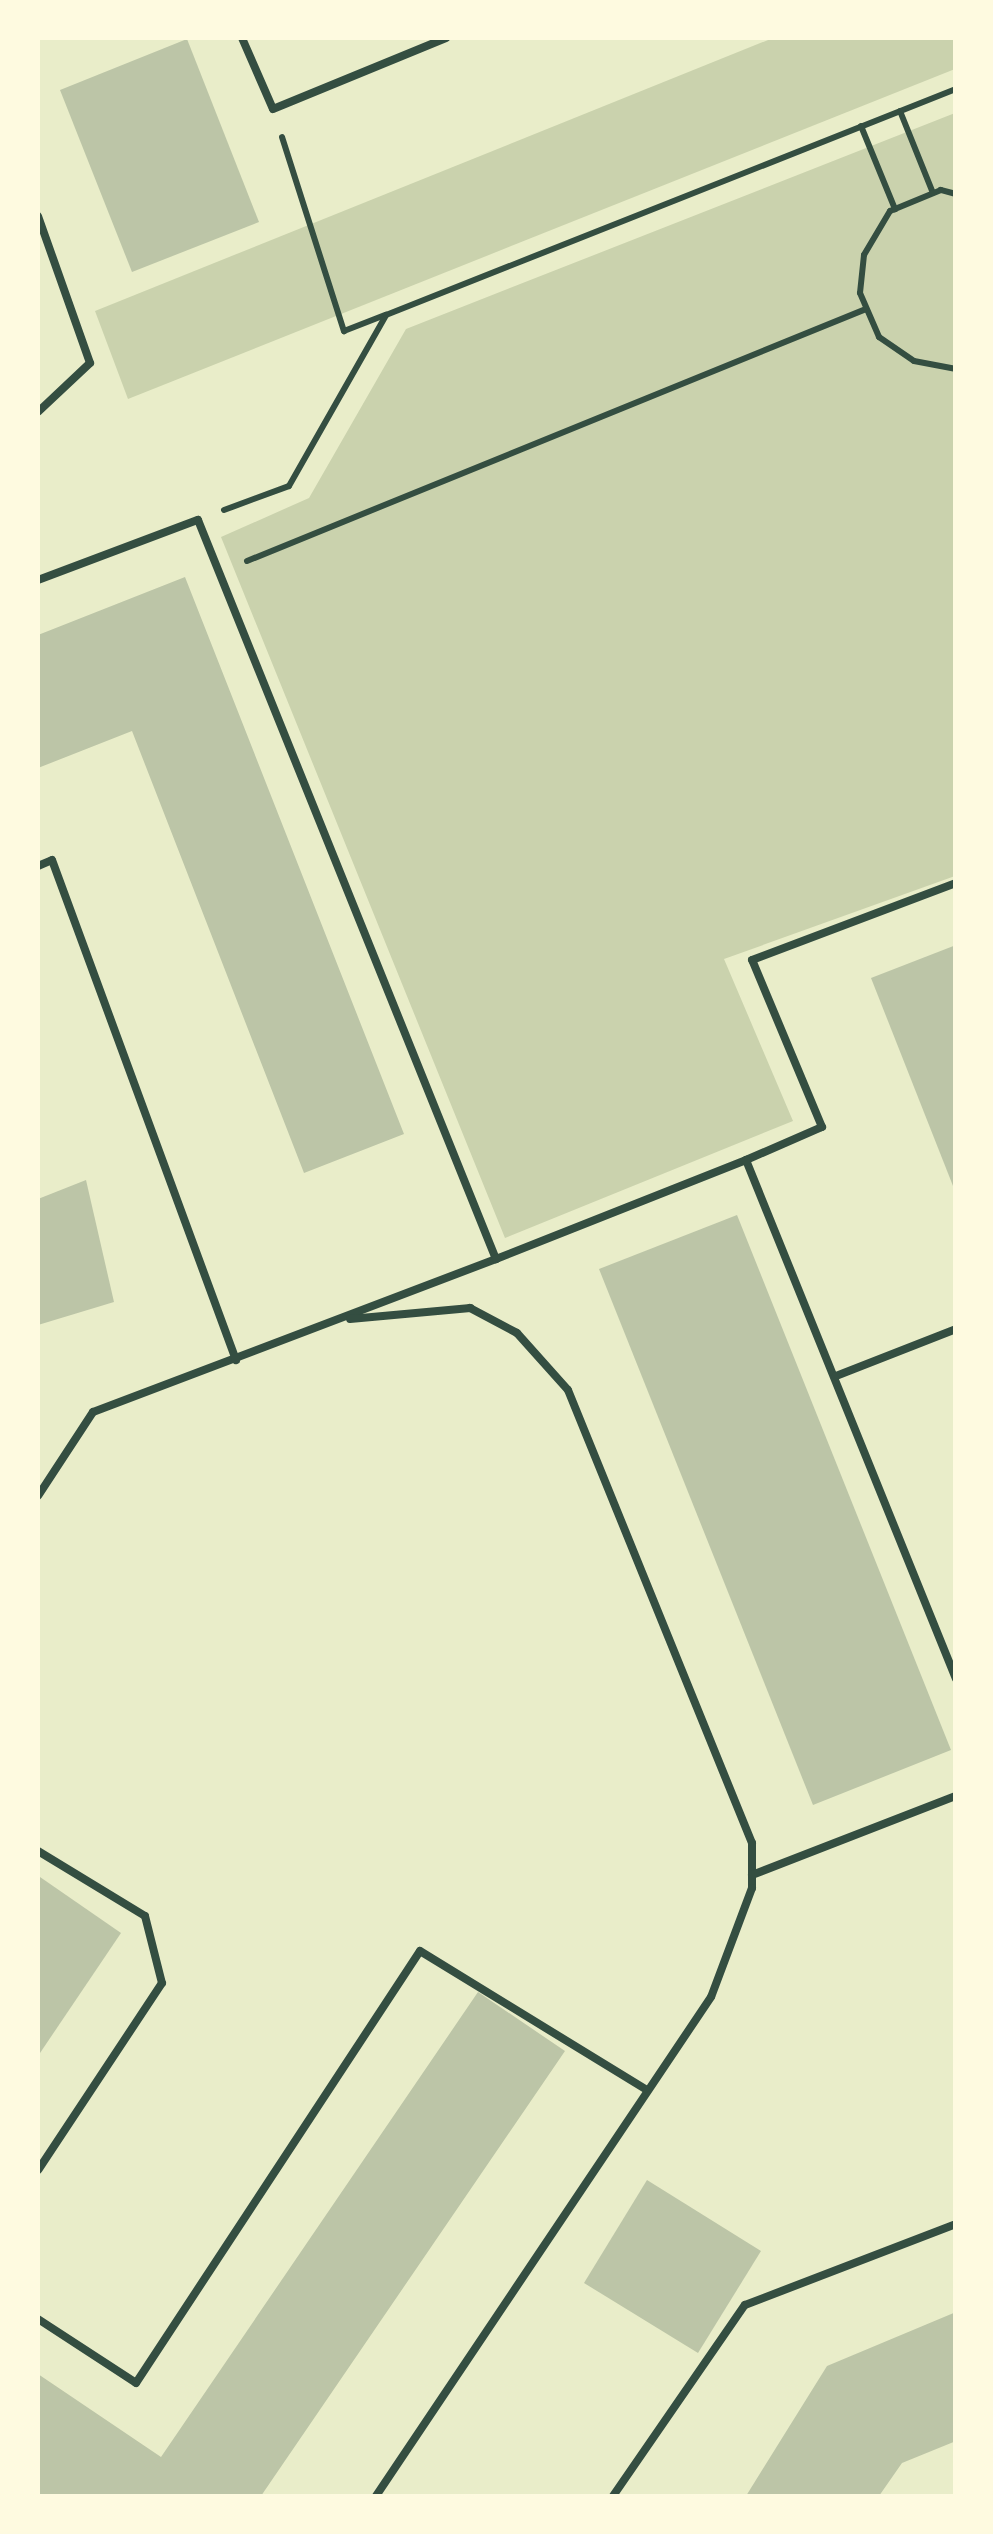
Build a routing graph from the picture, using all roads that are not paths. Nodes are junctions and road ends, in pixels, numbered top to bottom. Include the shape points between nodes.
1 (242, 38) edge
2 (446, 38) edge
3 (38, 216) edge
4 (38, 412) edge
5 (38, 580) edge
6 (38, 866) edge
7 (956, 883) edge
8 (746, 1160) junction
9 (496, 1259) junction
10 (350, 1320) junction
11 (956, 1329) edge
12 (236, 1360) junction
13 (836, 1376) junction
14 (38, 1496) edge
15 (956, 1679) edge
16 (956, 1796) edge
17 (38, 1851) edge
18 (752, 1876) junction
19 (645, 2089) junction
20 (38, 2170) edge
21 (956, 2224) edge
22 (38, 2319) edge
23 (376, 2496) edge
24 (613, 2496) edge

1 - 2 lane via 273,109
3 - 4 lane via 90,363
5 - 9 lane via 198,520
6 - 12 lane via 52,860
7 - 8 lane via 752,960 822,1127
8 - 9 lane
8 - 13 lane
9 - 10 lane
10 - 12 lane
10 - 18 lane via 470,1308 517,1332 568,1390 752,1843
11 - 13 lane
12 - 14 lane via 93,1412
13 - 15 lane
16 - 18 lane
17 - 20 lane via 145,1916 162,1983
18 - 19 lane via 712,1996
19 - 22 lane via 420,1951 136,2382
19 - 23 lane
21 - 24 lane via 746,2305

